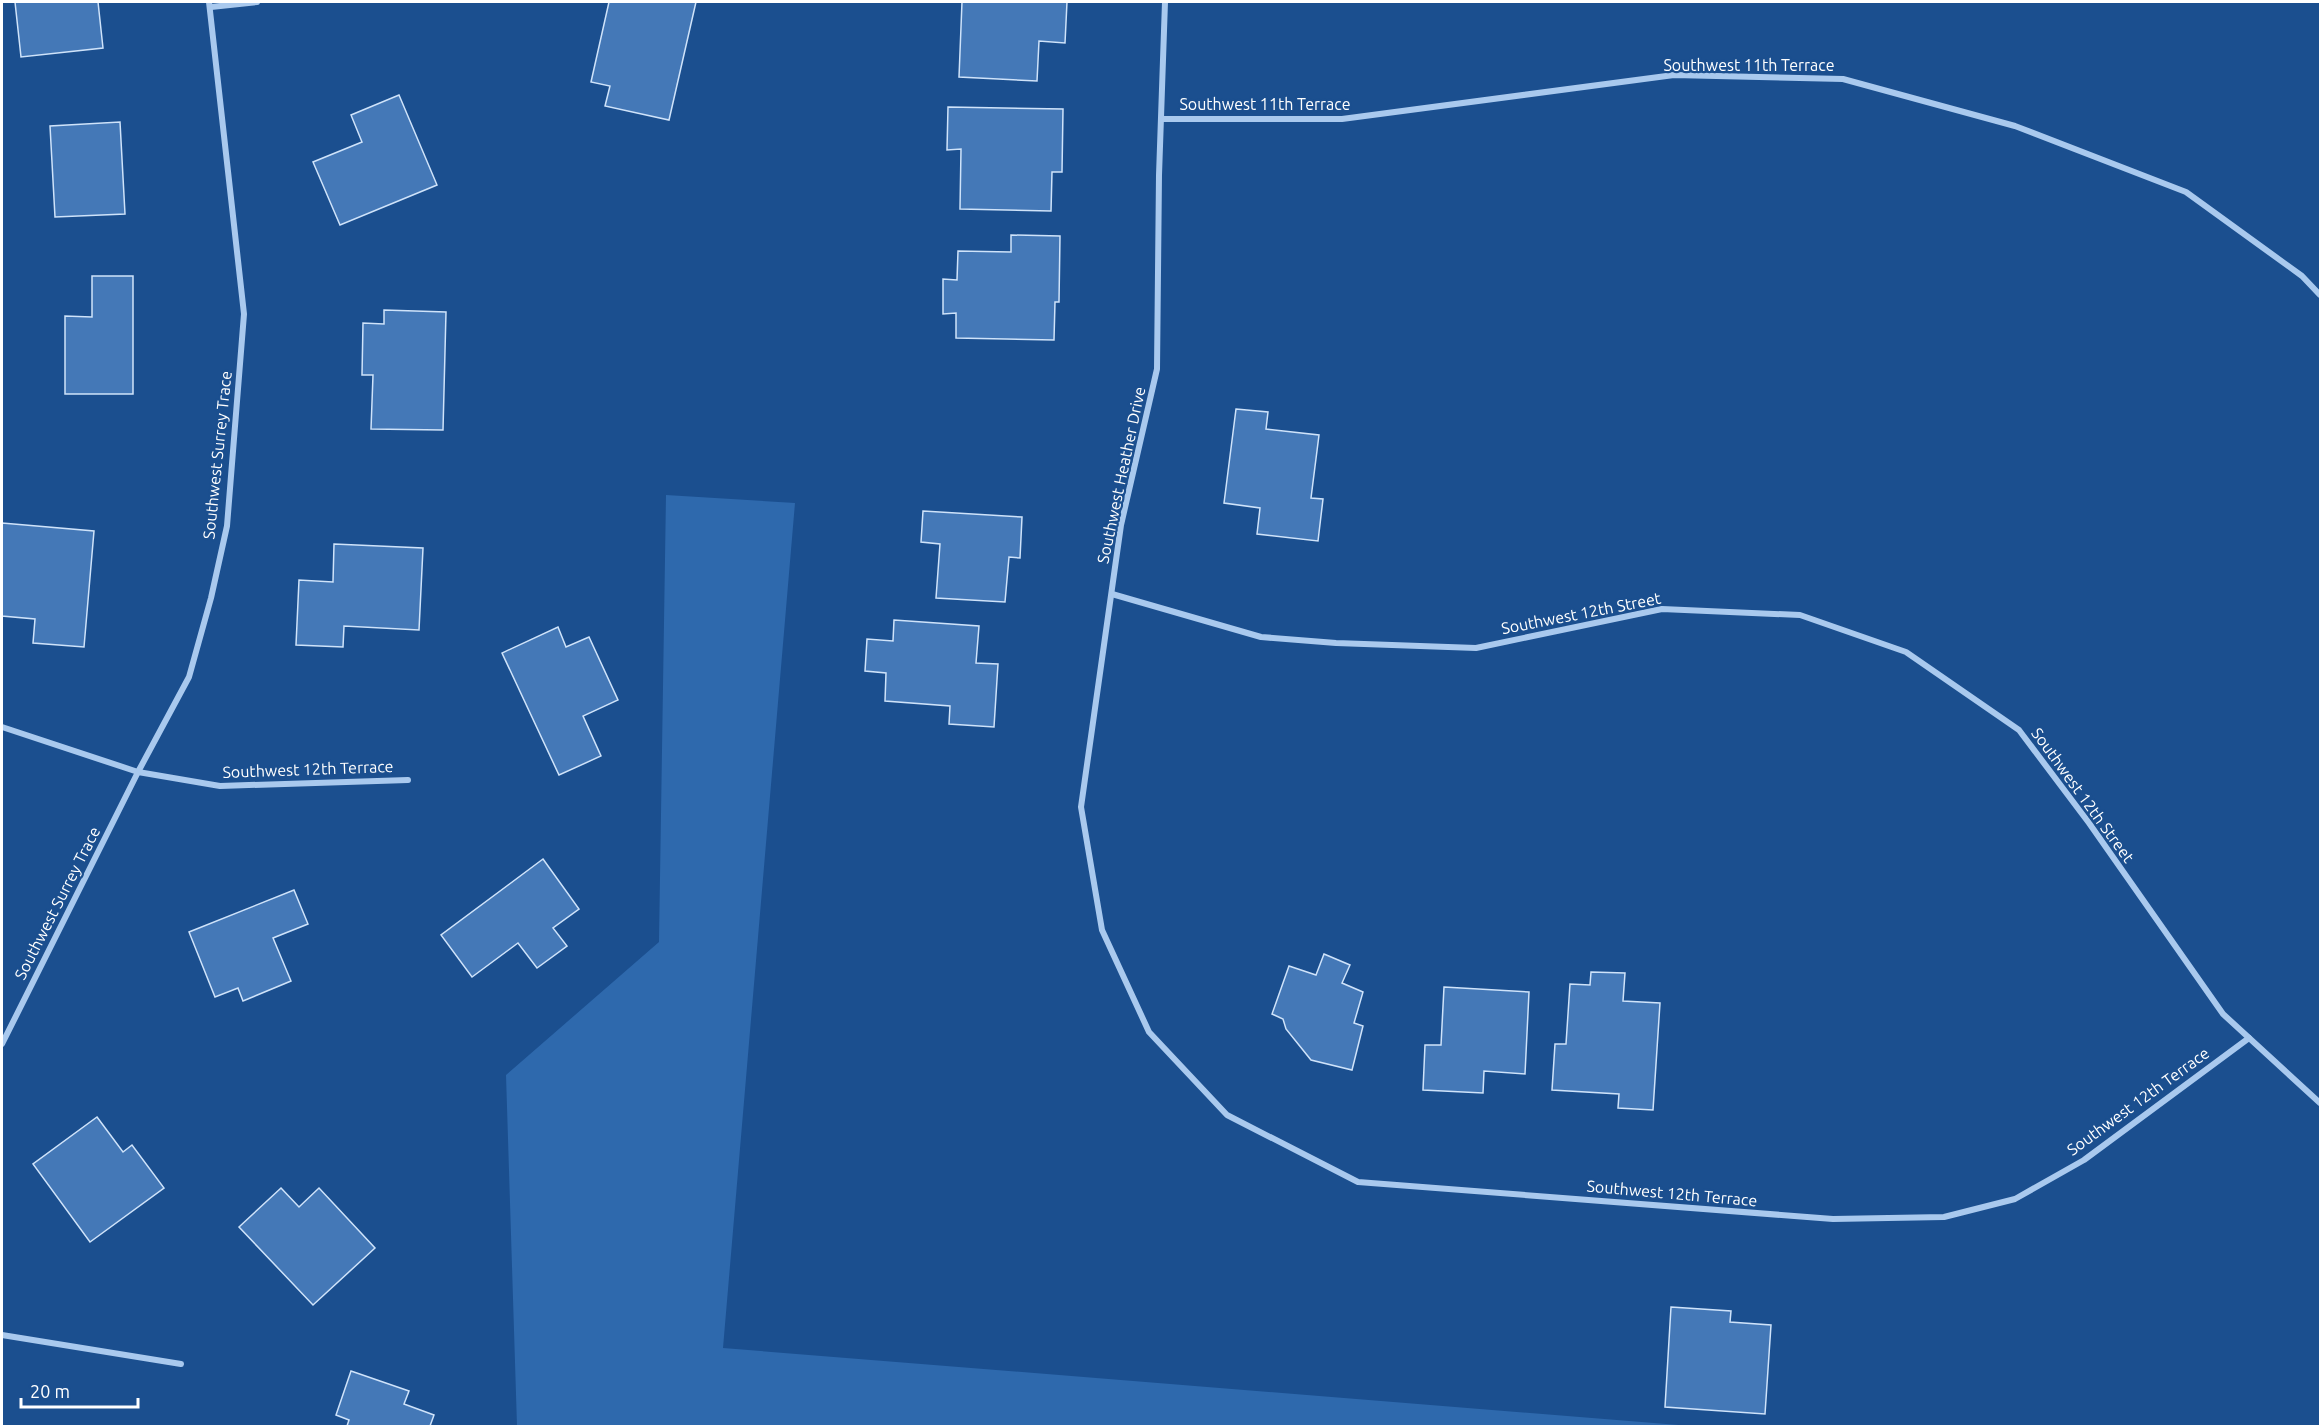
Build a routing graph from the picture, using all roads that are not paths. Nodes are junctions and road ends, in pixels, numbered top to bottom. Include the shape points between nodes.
1 (257, 2) edge
2 (1165, 2) edge
3 (210, 4) edge
4 (1161, 119) junction
5 (2320, 295) edge
6 (1112, 594) junction
7 (2, 727) edge
8 (138, 772) junction
9 (408, 780) dead end
10 (1126, 981) joint
11 (2249, 1038) junction
12 (2, 1044) edge
13 (2320, 1102) edge
14 (2, 1335) edge
15 (182, 1364) dead end

1 - 3 street
2 - 4 street, Southwest Heather Drive
3 - 8 street, Southwest Surrey Trace via 244,314 226,526 189,677
4 - 5 street, Southwest 11th Terrace via 1342,119 1674,75 1843,79 2015,126 2186,192 2302,276
4 - 6 street, Southwest Heather Drive via 1157,369 1121,525
6 - 10 street, Southwest Heather Drive via 1081,807 1102,930
6 - 11 street, Southwest 12th Street via 1261,637 1336,643 1476,648 1662,609 1800,615 1906,652 2019,730 2223,1014
7 - 8 street, Southwest 12th Terrace
8 - 9 street, Southwest 12th Terrace via 220,786
8 - 12 street, Southwest Surrey Trace
10 - 11 street, Southwest 12th Terrace via 1149,1032 1227,1115 1358,1182 1833,1219 1944,1217 2015,1199 2084,1160
11 - 13 street, Southwest 12th Street
14 - 15 street

